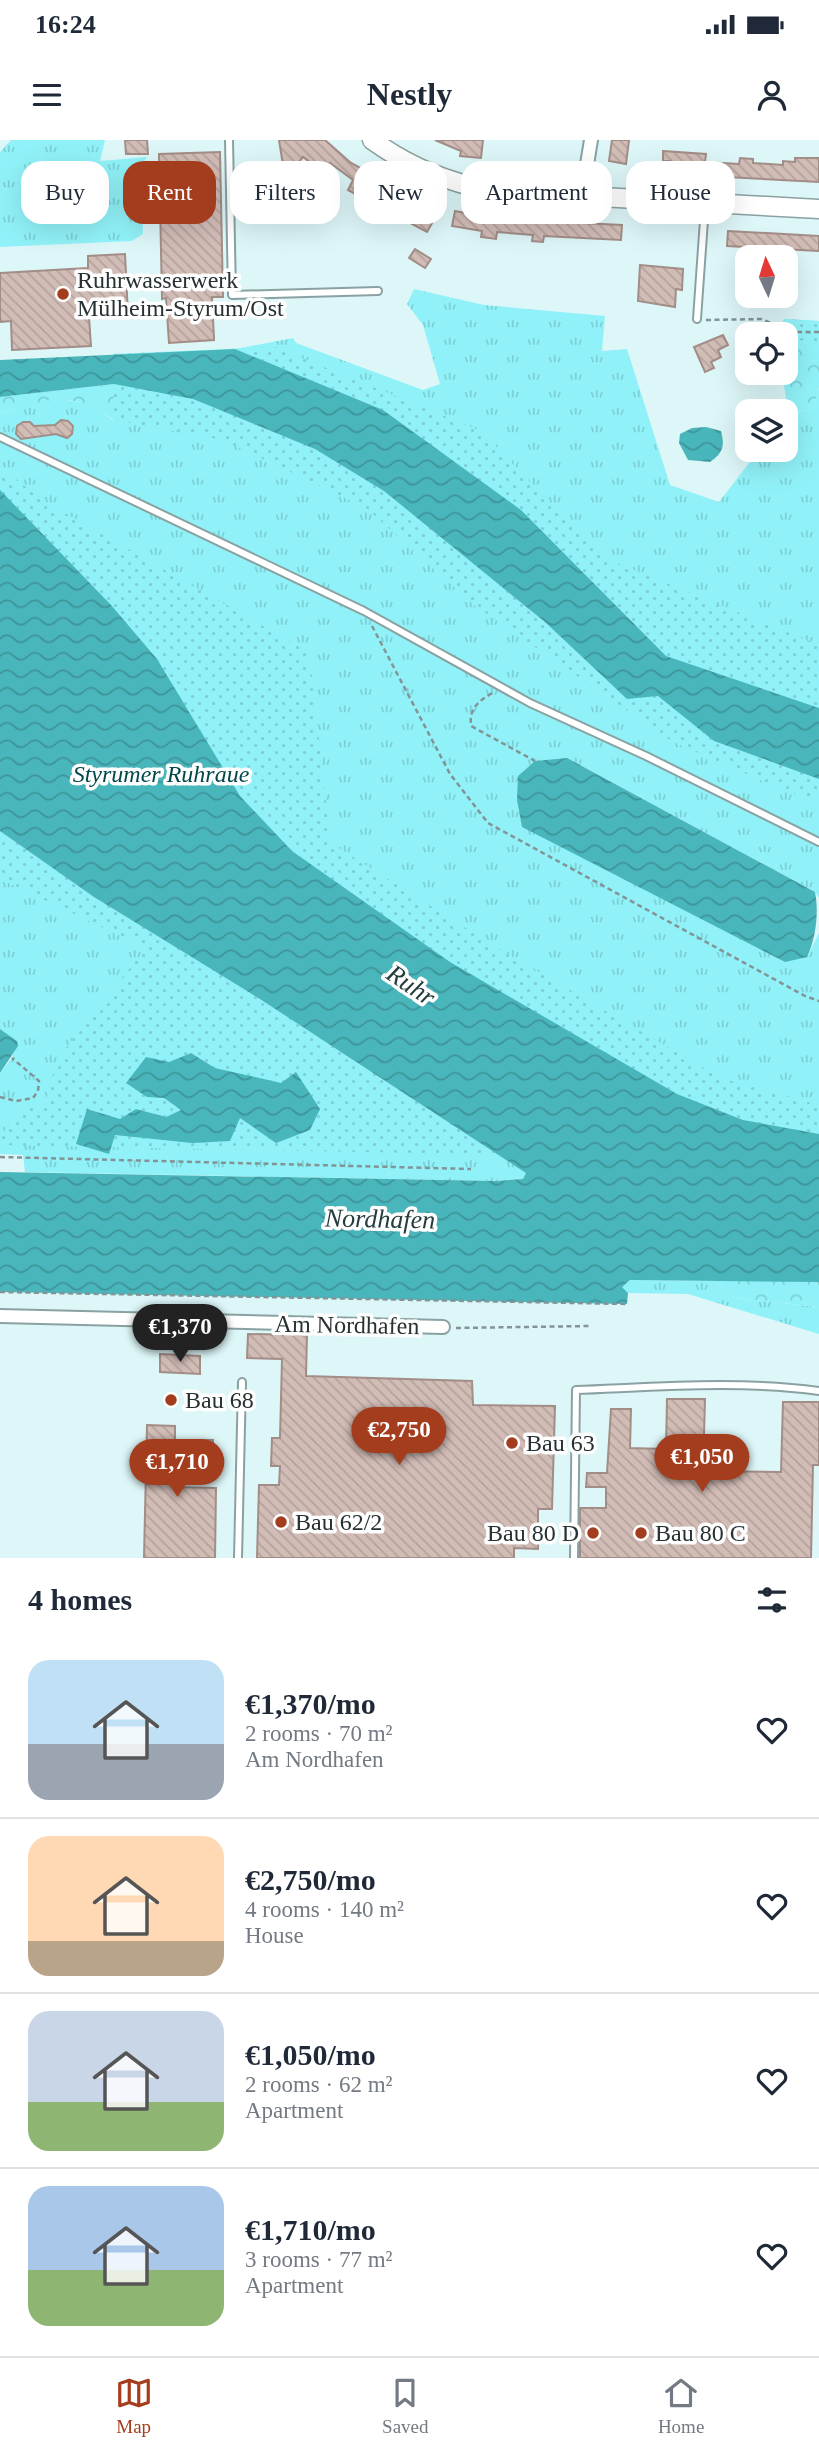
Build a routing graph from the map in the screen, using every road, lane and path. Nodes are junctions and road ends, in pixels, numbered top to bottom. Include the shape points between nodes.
1 (229, 140) edge
2 (372, 140) edge
3 (591, 140) edge
4 (588, 161) edge
5 (461, 185) edge
6 (735, 205) edge
7 (819, 209) edge
8 (704, 224) edge
9 (378, 291) dead end
10 (697, 319) joint
11 (819, 332) edge
12 (0, 437) edge
13 (364, 611) junction
14 (500, 687) junction
15 (534, 761) dead end
16 (819, 842) edge
17 (819, 1001) edge
18 (12, 1058) dead end
19 (0, 1097) edge
20 (0, 1157) edge
21 (471, 1169) dead end
22 (0, 1292) edge
23 (627, 1304) dead end
24 (0, 1317) edge
25 (589, 1326) dead end
26 (443, 1327) joint
27 (242, 1382) dead end
28 (819, 1391) edge
29 (238, 1558) edge
30 (573, 1558) edge

1 - 9 lane via 232,295
2 - 5 main road via 420,170
3 - 4 street
6 - 7 main road
8 - 10 lane
10 - 11 path via 761,319 794,332
12 - 13 lane
13 - 14 lane
13 - 17 path via 450,774 488,823
14 - 15 path via 477,702 470,714 471,726
14 - 16 lane
18 - 19 path via 39,1081 38,1091 24,1100
20 - 21 path
22 - 23 path
24 - 26 street, Am Nordhafen
25 - 26 path
27 - 29 lane
28 - 30 lane via 792,1387 576,1391

